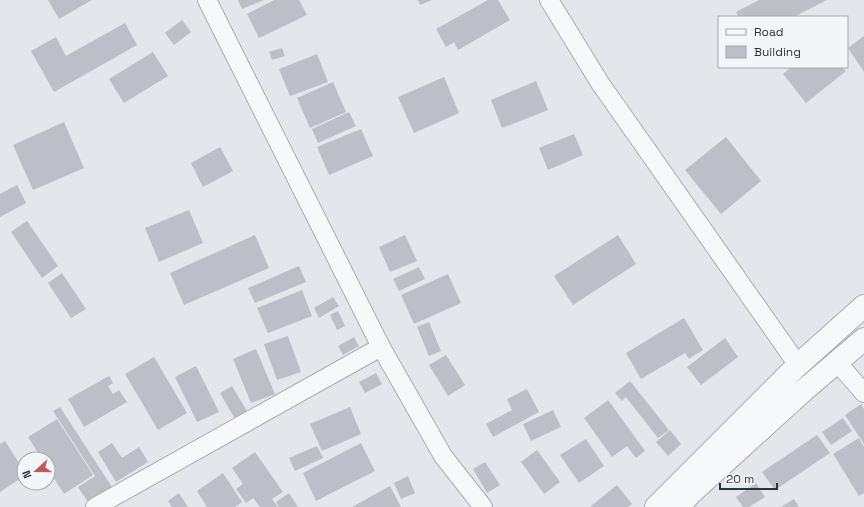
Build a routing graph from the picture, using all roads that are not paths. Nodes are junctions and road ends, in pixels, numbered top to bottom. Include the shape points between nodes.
1 (207, 0) edge
2 (549, 0) edge
3 (864, 306) edge
4 (864, 339) edge
5 (381, 347) junction
6 (837, 362) junction
7 (798, 365) junction
8 (864, 394) edge
9 (95, 507) edge
10 (484, 507) edge
11 (656, 507) edge
12 (678, 507) edge

1 - 5 street
2 - 7 street via 600,83
3 - 7 street
4 - 6 street
5 - 9 street
5 - 10 street via 443,456
6 - 8 street
6 - 12 street
7 - 11 street

